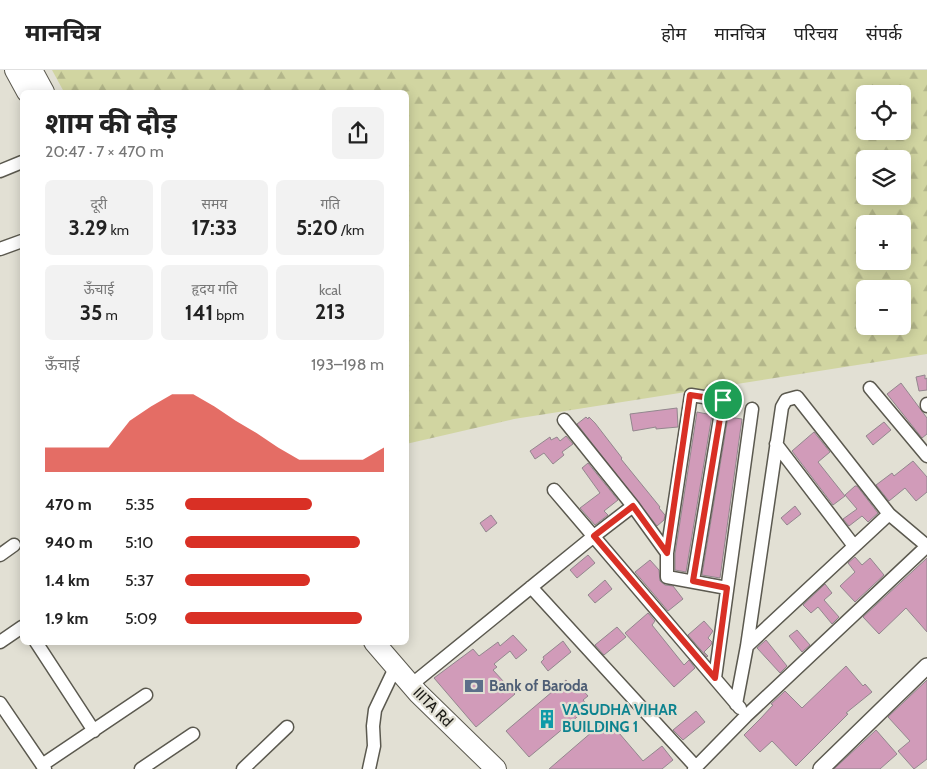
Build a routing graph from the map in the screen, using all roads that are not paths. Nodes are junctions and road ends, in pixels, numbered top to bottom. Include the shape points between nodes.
1 (15, 70) edge
2 (32, 70) edge
3 (26, 90) edge
4 (43, 90) edge
5 (20, 163) edge
6 (0, 171) edge
7 (20, 242) edge
8 (0, 249) edge
9 (870, 388) dead end
10 (752, 409) dead end
11 (564, 420) dead end
12 (776, 444) junction
13 (927, 456) edge
14 (554, 490) dead end
15 (633, 506) junction
16 (889, 514) junction
17 (594, 536) junction
18 (14, 545) dead end
19 (854, 546) junction
20 (927, 546) edge
21 (667, 553) junction
22 (0, 555) edge
23 (693, 581) junction
24 (531, 587) junction
25 (727, 588) junction
26 (20, 628) edge
27 (0, 642) edge
28 (38, 645) edge
29 (362, 645) edge
30 (376, 645) edge
31 (746, 646) junction
32 (927, 666) edge
33 (392, 673) junction
34 (715, 678) junction
35 (411, 685) junction
36 (146, 695) dead end
37 (0, 703) edge
38 (736, 704) junction
39 (746, 716) junction
40 (287, 727) dead end
41 (94, 731) junction
42 (193, 734) dead end
43 (44, 767) edge
44 (695, 768) edge
45 (141, 769) edge
46 (243, 769) edge
47 (369, 769) edge
48 (477, 769) edge
49 (496, 769) edge
50 (821, 769) edge

1 - 3 main road
2 - 4 main road
5 - 6 street
7 - 8 street
9 - 13 street
10 - 25 street
11 - 15 street
12 - 16 street via 782,407 786,400 797,397
12 - 19 street
12 - 31 street
14 - 17 street
15 - 17 street
15 - 21 street
16 - 19 street
16 - 20 street
17 - 24 street
17 - 34 street
18 - 22 street
19 - 31 street
20 - 39 street
21 - 23 street via 667,577
21 - 23 street via 690,395 723,400
23 - 25 street
24 - 35 street
24 - 44 street
25 - 34 street
26 - 27 street
28 - 41 street
29 - 33 main road, IIITA Rd
30 - 33 main road, IIITA Rd
31 - 38 street
32 - 50 street
33 - 35 main road, IIITA Rd
33 - 47 street via 375,710 374,746
33 - 48 main road, IIITA Rd
34 - 38 street
35 - 49 main road, IIITA Rd
36 - 41 street
37 - 43 street
38 - 39 street
39 - 44 street
40 - 46 street
41 - 43 street
42 - 45 street

